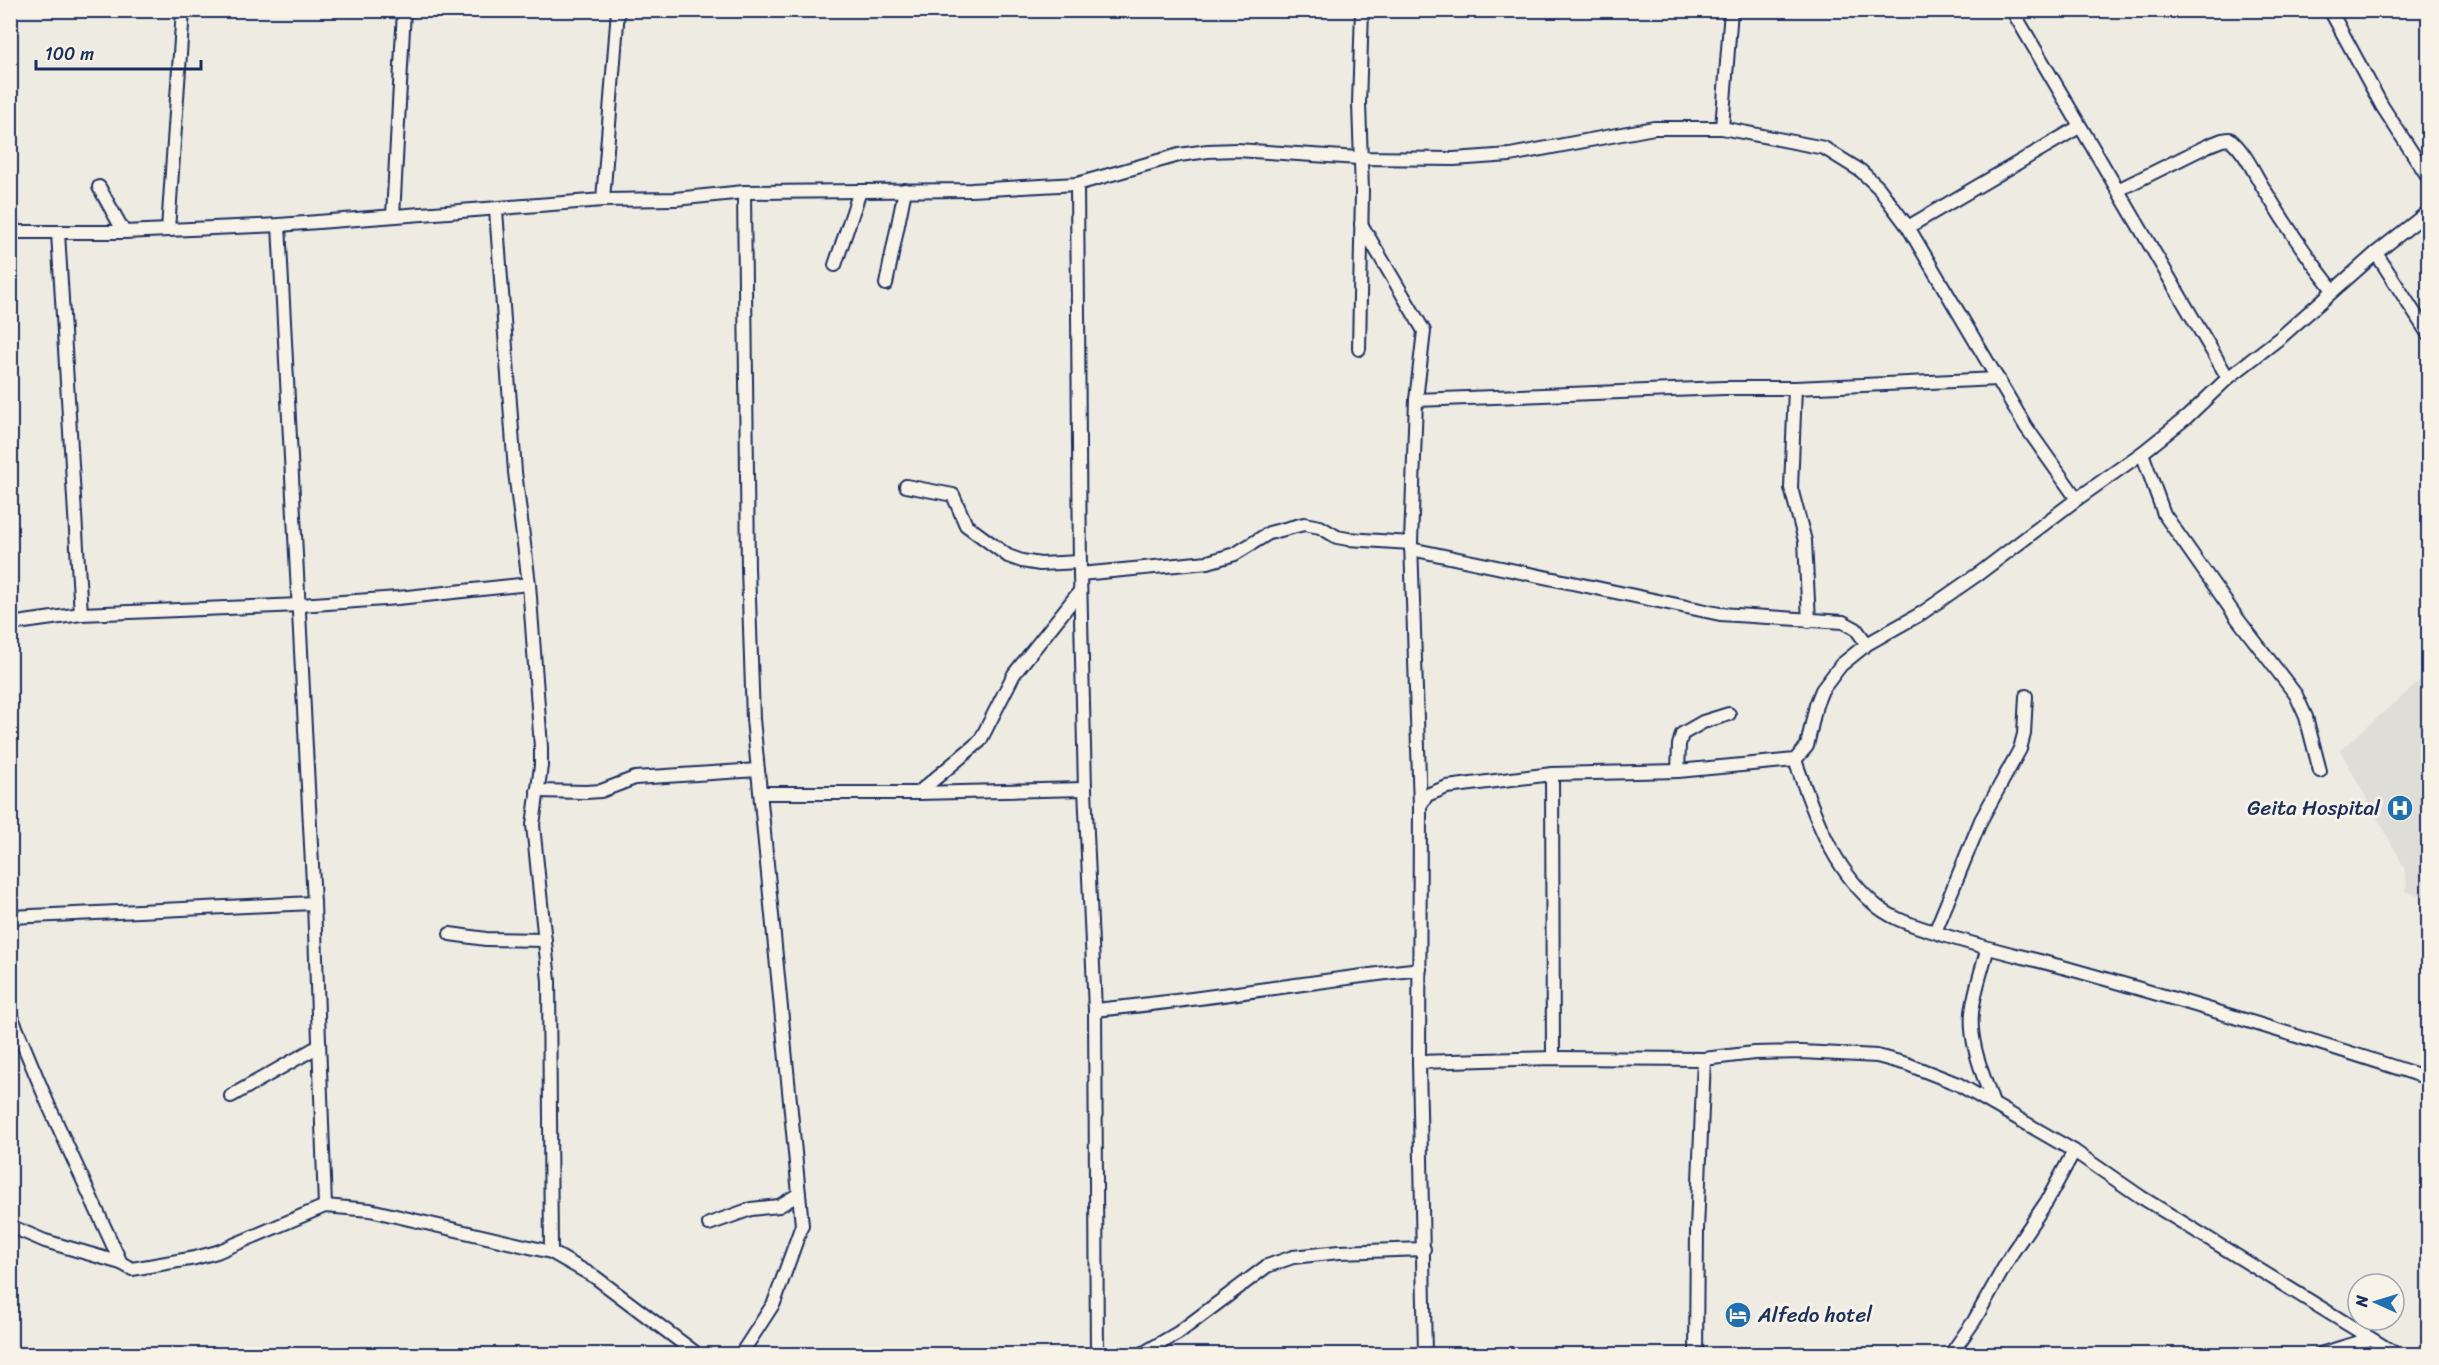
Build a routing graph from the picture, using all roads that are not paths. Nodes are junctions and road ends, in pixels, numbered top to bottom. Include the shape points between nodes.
1 (197, 10) edge
2 (404, 10) edge
3 (618, 10) edge
4 (1362, 10) edge
5 (1731, 10) edge
6 (2012, 10) edge
7 (2330, 10) edge
8 (183, 13) edge
9 (1722, 128) junction
10 (2079, 128) junction
11 (1359, 158) junction
12 (2428, 177) edge
13 (1077, 184) junction
14 (99, 187) dead end
15 (905, 190) junction
16 (2118, 190) junction
17 (860, 191) junction
18 (744, 192) junction
19 (603, 200) junction
20 (495, 210) junction
21 (10, 212) edge
22 (2428, 212) edge
23 (393, 216) junction
24 (1361, 224) junction
25 (279, 225) junction
26 (1908, 227) junction
27 (168, 230) junction
28 (12, 232) edge
29 (124, 232) junction
30 (57, 233) junction
31 (2376, 253) junction
32 (835, 265) dead end
33 (886, 284) dead end
34 (2333, 290) junction
35 (2428, 334) edge
36 (1359, 349) dead end
37 (2228, 378) junction
38 (1998, 379) junction
39 (1795, 388) junction
40 (1416, 400) junction
41 (2142, 453) junction
42 (906, 486) dead end
43 (2077, 499) junction
44 (1411, 546) junction
45 (1080, 568) junction
46 (529, 584) junction
47 (1080, 591) junction
48 (300, 605) junction
49 (81, 614) junction
50 (1809, 621) junction
51 (10, 624) edge
52 (1867, 644) junction
53 (2026, 696) dead end
54 (1729, 714) dead end
55 (1795, 760) junction
56 (758, 771) junction
57 (1678, 771) junction
58 (2320, 771) dead end
59 (1552, 774) junction
60 (1085, 789) junction
61 (537, 791) junction
62 (761, 793) junction
63 (918, 793) junction
64 (1420, 806) junction
65 (314, 903) junction
66 (10, 917) edge
67 (1935, 932) junction
68 (450, 934) dead end
69 (545, 940) junction
70 (1987, 950) junction
71 (1420, 969) junction
72 (1095, 1010) junction
73 (10, 1013) edge
74 (319, 1046) junction
75 (1553, 1058) junction
76 (1704, 1059) junction
77 (1419, 1062) junction
78 (2428, 1077) edge
79 (231, 1096) dead end
80 (1993, 1104) junction
81 (2074, 1152) junction
82 (799, 1194) junction
83 (325, 1206) junction
84 (708, 1224) dead end
85 (10, 1226) edge
86 (1424, 1249) junction
87 (551, 1252) junction
88 (121, 1263) junction
89 (2370, 1339) junction
90 (697, 1354) edge
91 (741, 1354) edge
92 (1097, 1354) edge
93 (1143, 1354) edge
94 (1425, 1354) edge
95 (1695, 1354) edge
96 (1951, 1354) edge
97 (2320, 1354) edge
98 (2396, 1354) edge

1 - 8 street
2 - 23 street
3 - 19 street
4 - 11 street
5 - 9 street
6 - 10 street
7 - 12 street via 2382,106
8 - 27 street
9 - 11 street via 1654,128 1510,156
9 - 26 street via 1824,148 1845,159 1878,188
10 - 16 street
10 - 26 street
11 - 13 street via 1208,151
11 - 24 street
13 - 15 street
13 - 45 street
14 - 29 street
15 - 17 street
15 - 33 street
16 - 34 street via 2207,146 2230,139 2242,150 2306,256
16 - 37 street
17 - 18 street
17 - 32 street
18 - 19 street via 675,199
18 - 56 street via 749,622
19 - 20 street
20 - 23 street
20 - 46 street via 515,472
21 - 28 street
22 - 31 street
23 - 25 street
24 - 36 street
24 - 40 street via 1424,331
25 - 27 street
25 - 48 street
26 - 38 street
27 - 29 street
28 - 30 street
29 - 30 street
30 - 49 street
31 - 34 street
31 - 35 street
34 - 37 street
37 - 41 street
38 - 39 street
38 - 43 street via 2026,427
39 - 40 street
39 - 50 street via 1791,488 1806,541
40 - 44 street
41 - 43 street
41 - 58 street via 2164,514 2296,695
42 - 45 street via 953,495 966,525 1015,559
43 - 52 street via 1982,572
44 - 45 street via 1337,537 1320,527 1304,524 1269,533 1236,554 1208,562
44 - 50 street via 1720,614
44 - 64 street
45 - 47 street
46 - 48 street
46 - 61 street via 542,766
47 - 60 street
47 - 63 street via 1008,683 981,741
48 - 49 street
48 - 65 street
49 - 51 street
50 - 52 street via 1850,624
52 - 55 street via 1841,665 1822,690 1807,746
53 - 67 street via 2020,749 1981,820
54 - 57 street via 1682,734
55 - 57 street
55 - 67 street via 1834,857 1855,884 1886,913
56 - 61 street via 635,778 601,791
56 - 62 street
57 - 59 street
59 - 64 street via 1447,787 1427,795
59 - 75 street
60 - 63 street
60 - 72 street
61 - 69 street via 533,825
62 - 63 street
62 - 82 street
64 - 71 street
65 - 66 street
65 - 74 street
67 - 70 street
68 - 69 street
69 - 87 street via 550,1017
70 - 78 street via 2217,1011
70 - 80 street via 1972,1024
71 - 72 street
71 - 77 street
72 - 92 street
73 - 88 street
74 - 79 street
74 - 83 street
75 - 76 street
75 - 77 street
76 - 80 street via 1802,1052 1877,1056 1958,1083
76 - 95 street
77 - 86 street
80 - 81 street
81 - 89 street
81 - 96 street
82 - 84 street via 779,1206 751,1209
82 - 91 street via 802,1225 779,1292
83 - 87 street via 370,1210
83 - 88 street via 195,1258 132,1269
85 - 88 street via 45,1241
86 - 93 street via 1339,1252 1293,1257 1267,1266 1179,1333
86 - 94 street
87 - 90 street via 595,1277
89 - 97 street
89 - 98 street

